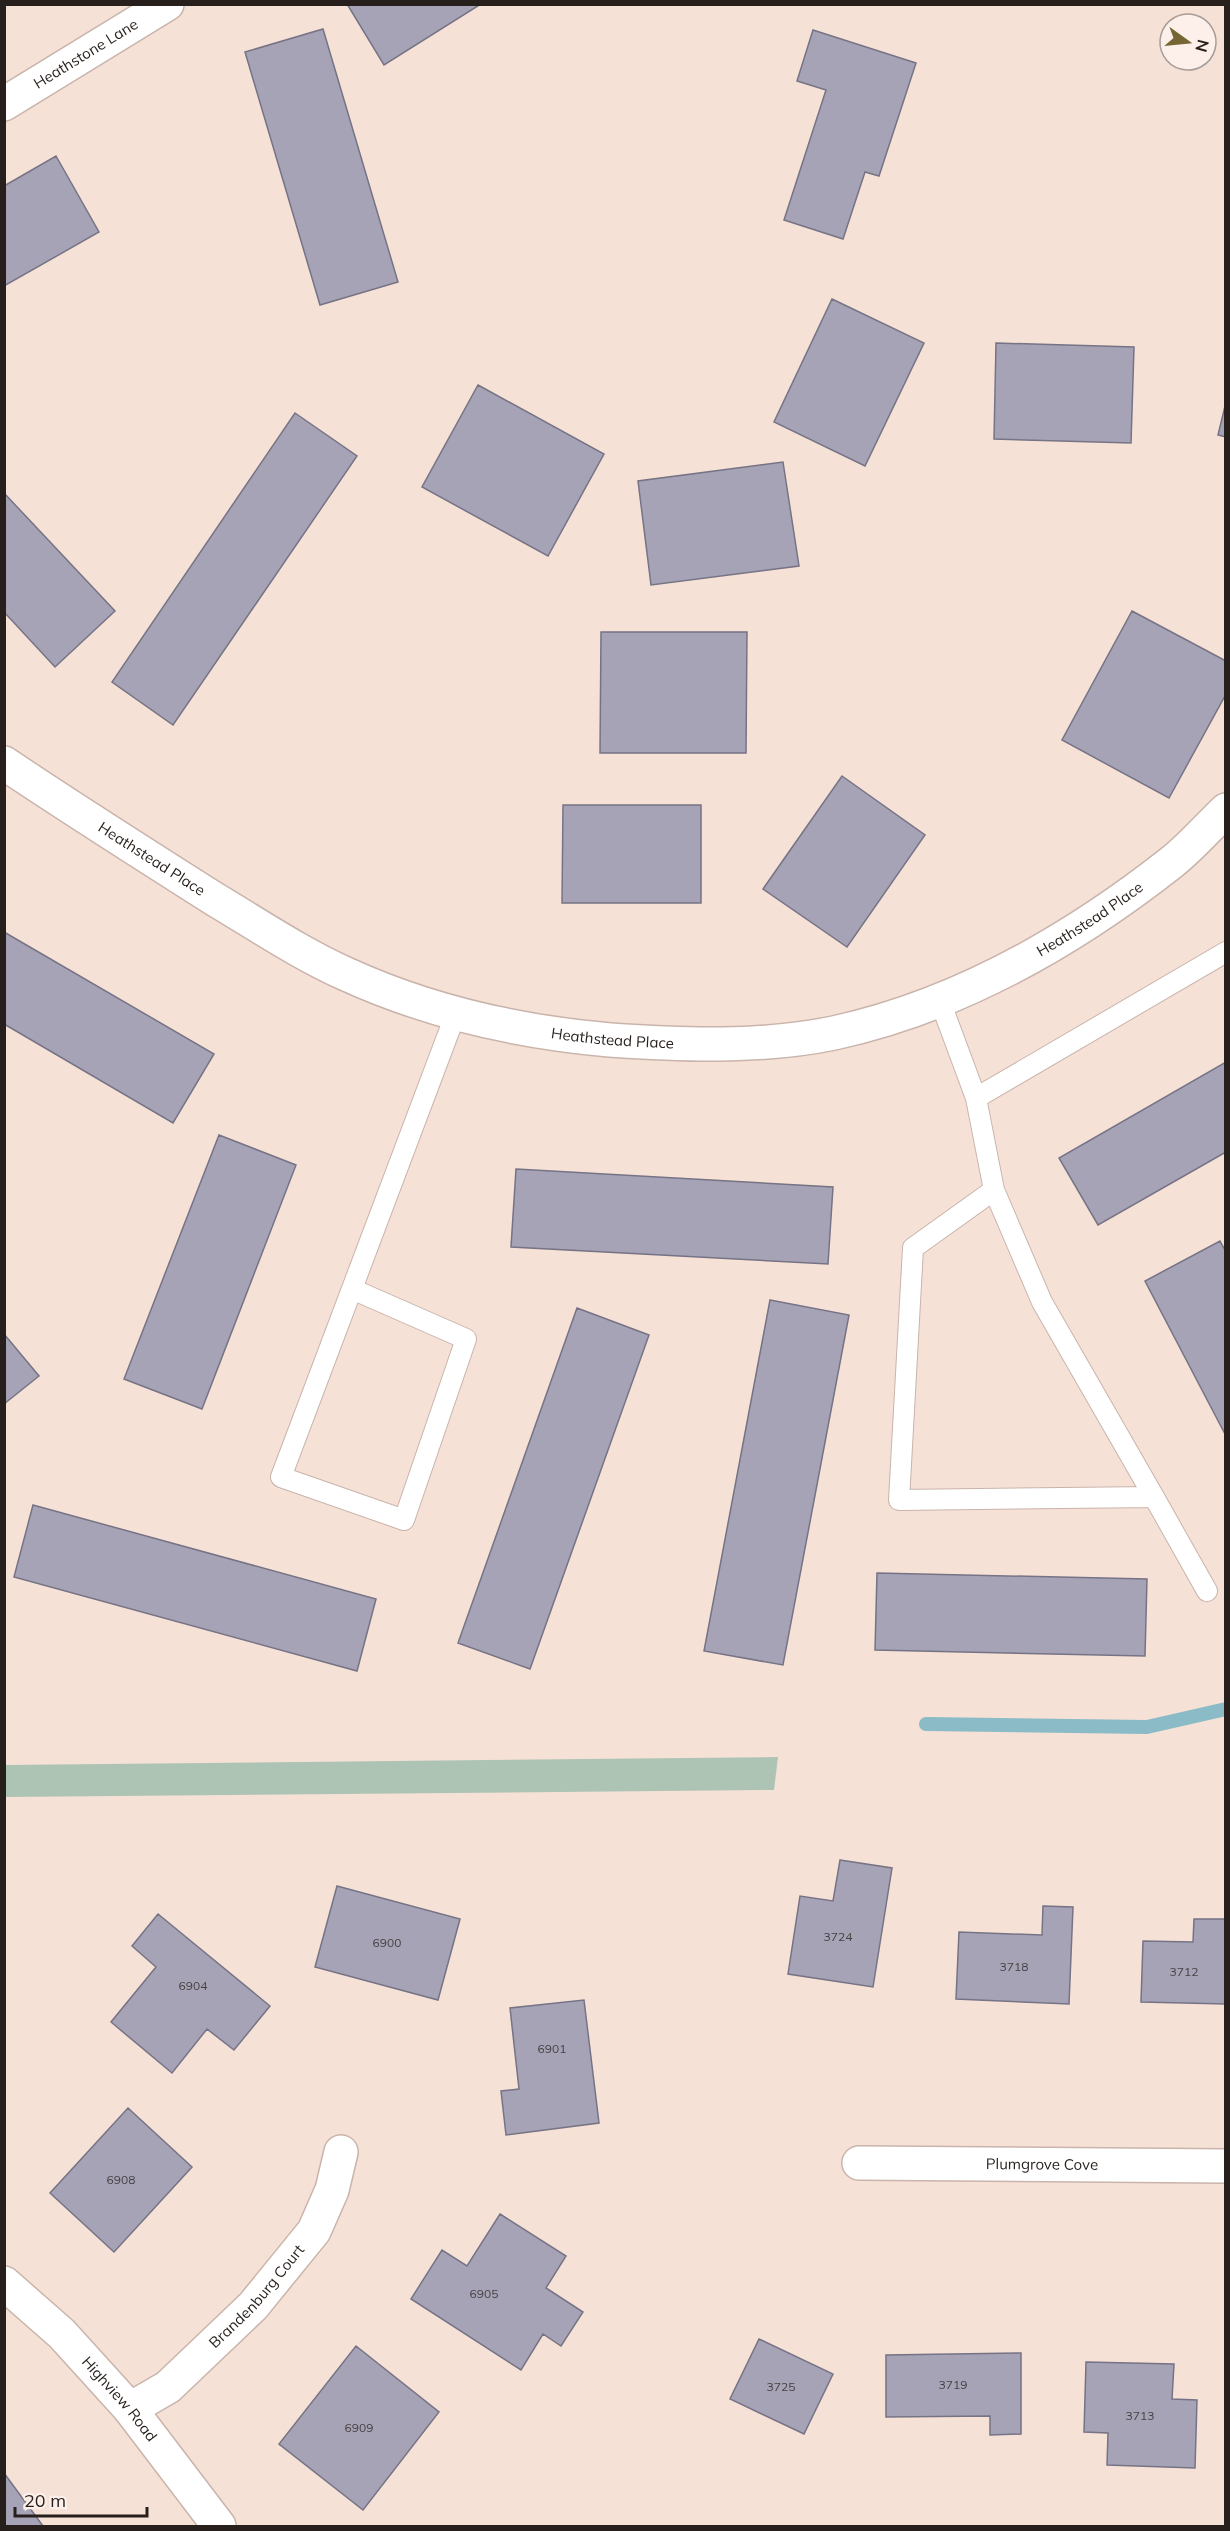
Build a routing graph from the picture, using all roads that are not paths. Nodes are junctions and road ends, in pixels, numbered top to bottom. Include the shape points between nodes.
1 (167, 4) edge
2 (4, 104) edge
3 (4, 763) edge
4 (1226, 810) edge
5 (1226, 952) edge
6 (940, 1001) junction
7 (456, 1013) junction
8 (976, 1098) junction
9 (994, 1190) junction
10 (352, 1289) junction
11 (1154, 1497) junction
12 (1207, 1591) dead end
13 (341, 2152) dead end
14 (859, 2163) dead end
15 (1226, 2166) edge
16 (4, 2283) edge
17 (130, 2409) junction
18 (219, 2526) edge

1 - 2 street, Heathstone Lane
3 - 7 street, Heathstead Place via 109,834 345,974 407,999
4 - 6 street, Heathstead Place via 1174,860 1086,925
5 - 8 lane
6 - 7 street, Heathstead Place via 833,1033 742,1044 570,1036 504,1026
6 - 8 lane
7 - 10 lane
8 - 9 lane
9 - 11 lane via 1042,1302
9 - 11 lane via 913,1248 899,1500
10 - 10 lane via 281,1477 404,1520 466,1339
11 - 12 lane
13 - 17 street, Brandenburg Court via 332,2190 314,2231 253,2306 168,2387
14 - 15 street, Plumgrove Cove
16 - 17 street, Highview Road via 62,2334
17 - 18 street, Highview Road

